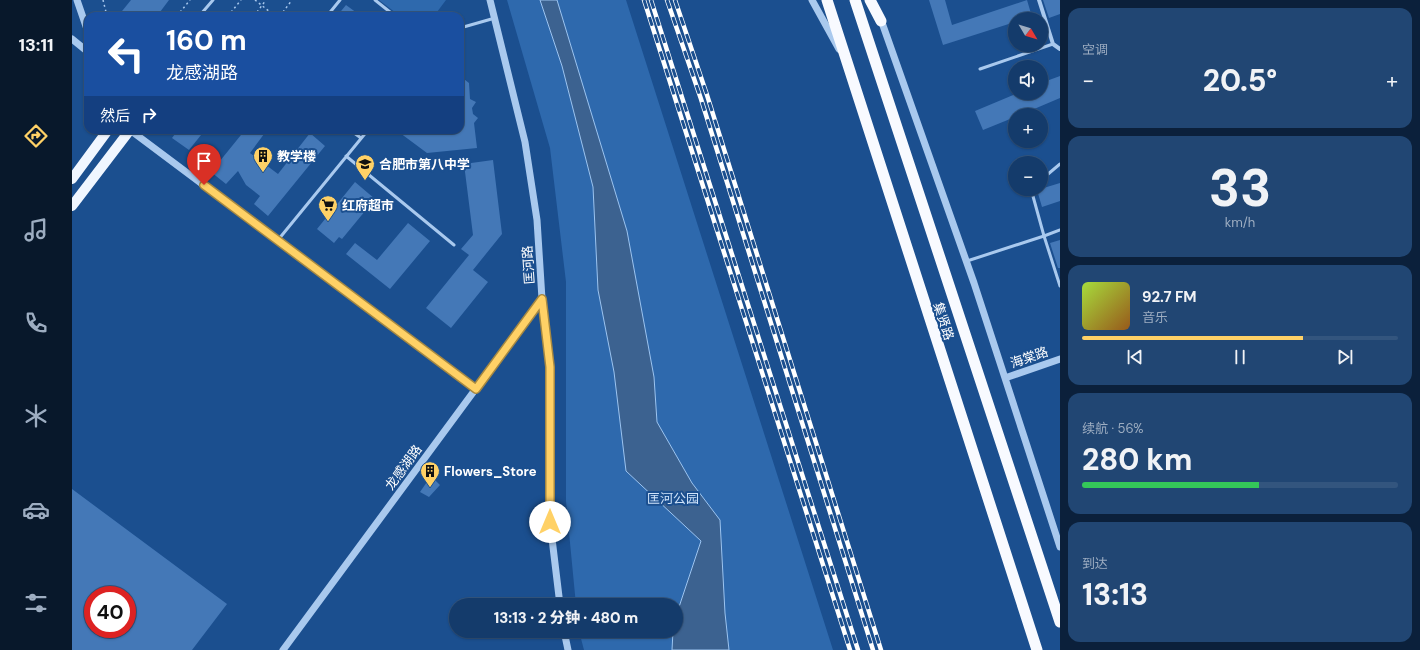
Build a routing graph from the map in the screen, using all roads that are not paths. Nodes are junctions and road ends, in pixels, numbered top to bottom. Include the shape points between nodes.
1 (77, 0) edge
2 (213, 0) edge
3 (375, 0) edge
4 (490, 0) edge
5 (812, 0) edge
6 (827, 0) edge
7 (855, 0) edge
8 (872, 0) edge
9 (1040, 0) edge
10 (338, 1) edge
11 (204, 12) edge
12 (330, 12) edge
13 (390, 12) edge
14 (495, 18) junction
15 (84, 20) edge
16 (881, 21) joint
17 (464, 27) edge
18 (72, 39) edge
19 (1053, 44) junction
20 (84, 49) edge
21 (1060, 49) edge
22 (849, 68) junction
23 (980, 69) dead end
24 (105, 134) edge
25 (127, 134) edge
26 (135, 134) edge
27 (356, 134) edge
28 (364, 134) edge
29 (361, 138) junction
30 (346, 156) junction
31 (1060, 164) edge
32 (1048, 174) edge
33 (72, 179) edge
34 (1033, 196) edge
35 (72, 206) edge
36 (1060, 230) edge
37 (1044, 236) junction
38 (278, 240) junction
39 (454, 245) dead end
40 (967, 261) junction
41 (1060, 286) edge
42 (542, 299) junction
43 (1060, 359) edge
44 (1005, 378) junction
45 (476, 389) junction
46 (1060, 547) edge
47 (559, 598) edge
48 (1060, 622) edge
49 (565, 638) edge
50 (283, 650) edge
51 (568, 650) edge
52 (1037, 650) edge

1 - 15 street
2 - 11 lane
3 - 13 lane
4 - 14 street, 匡河路
5 - 22 street
6 - 22 highway, 集贤路
7 - 48 highway, 集贤路
8 - 16 highway
9 - 19 street
10 - 12 lane
14 - 17 lane
14 - 42 street, 匡河路 via 524,142 537,220
16 - 40 street
18 - 20 street
19 - 21 street
19 - 23 lane
22 - 52 highway, 集贤路
24 - 33 main road
25 - 35 main road
26 - 38 street
27 - 29 lane
28 - 29 lane
29 - 30 lane
30 - 38 lane
30 - 39 lane
31 - 32 lane
34 - 37 lane
36 - 37 lane
37 - 40 lane
37 - 41 lane
38 - 45 street
40 - 44 street
42 - 45 street, 龙感湖路
42 - 47 street, 匡河路 via 550,367 550,522
43 - 44 street, 海棠路
44 - 46 street
45 - 50 street, 龙感湖路
49 - 51 street

